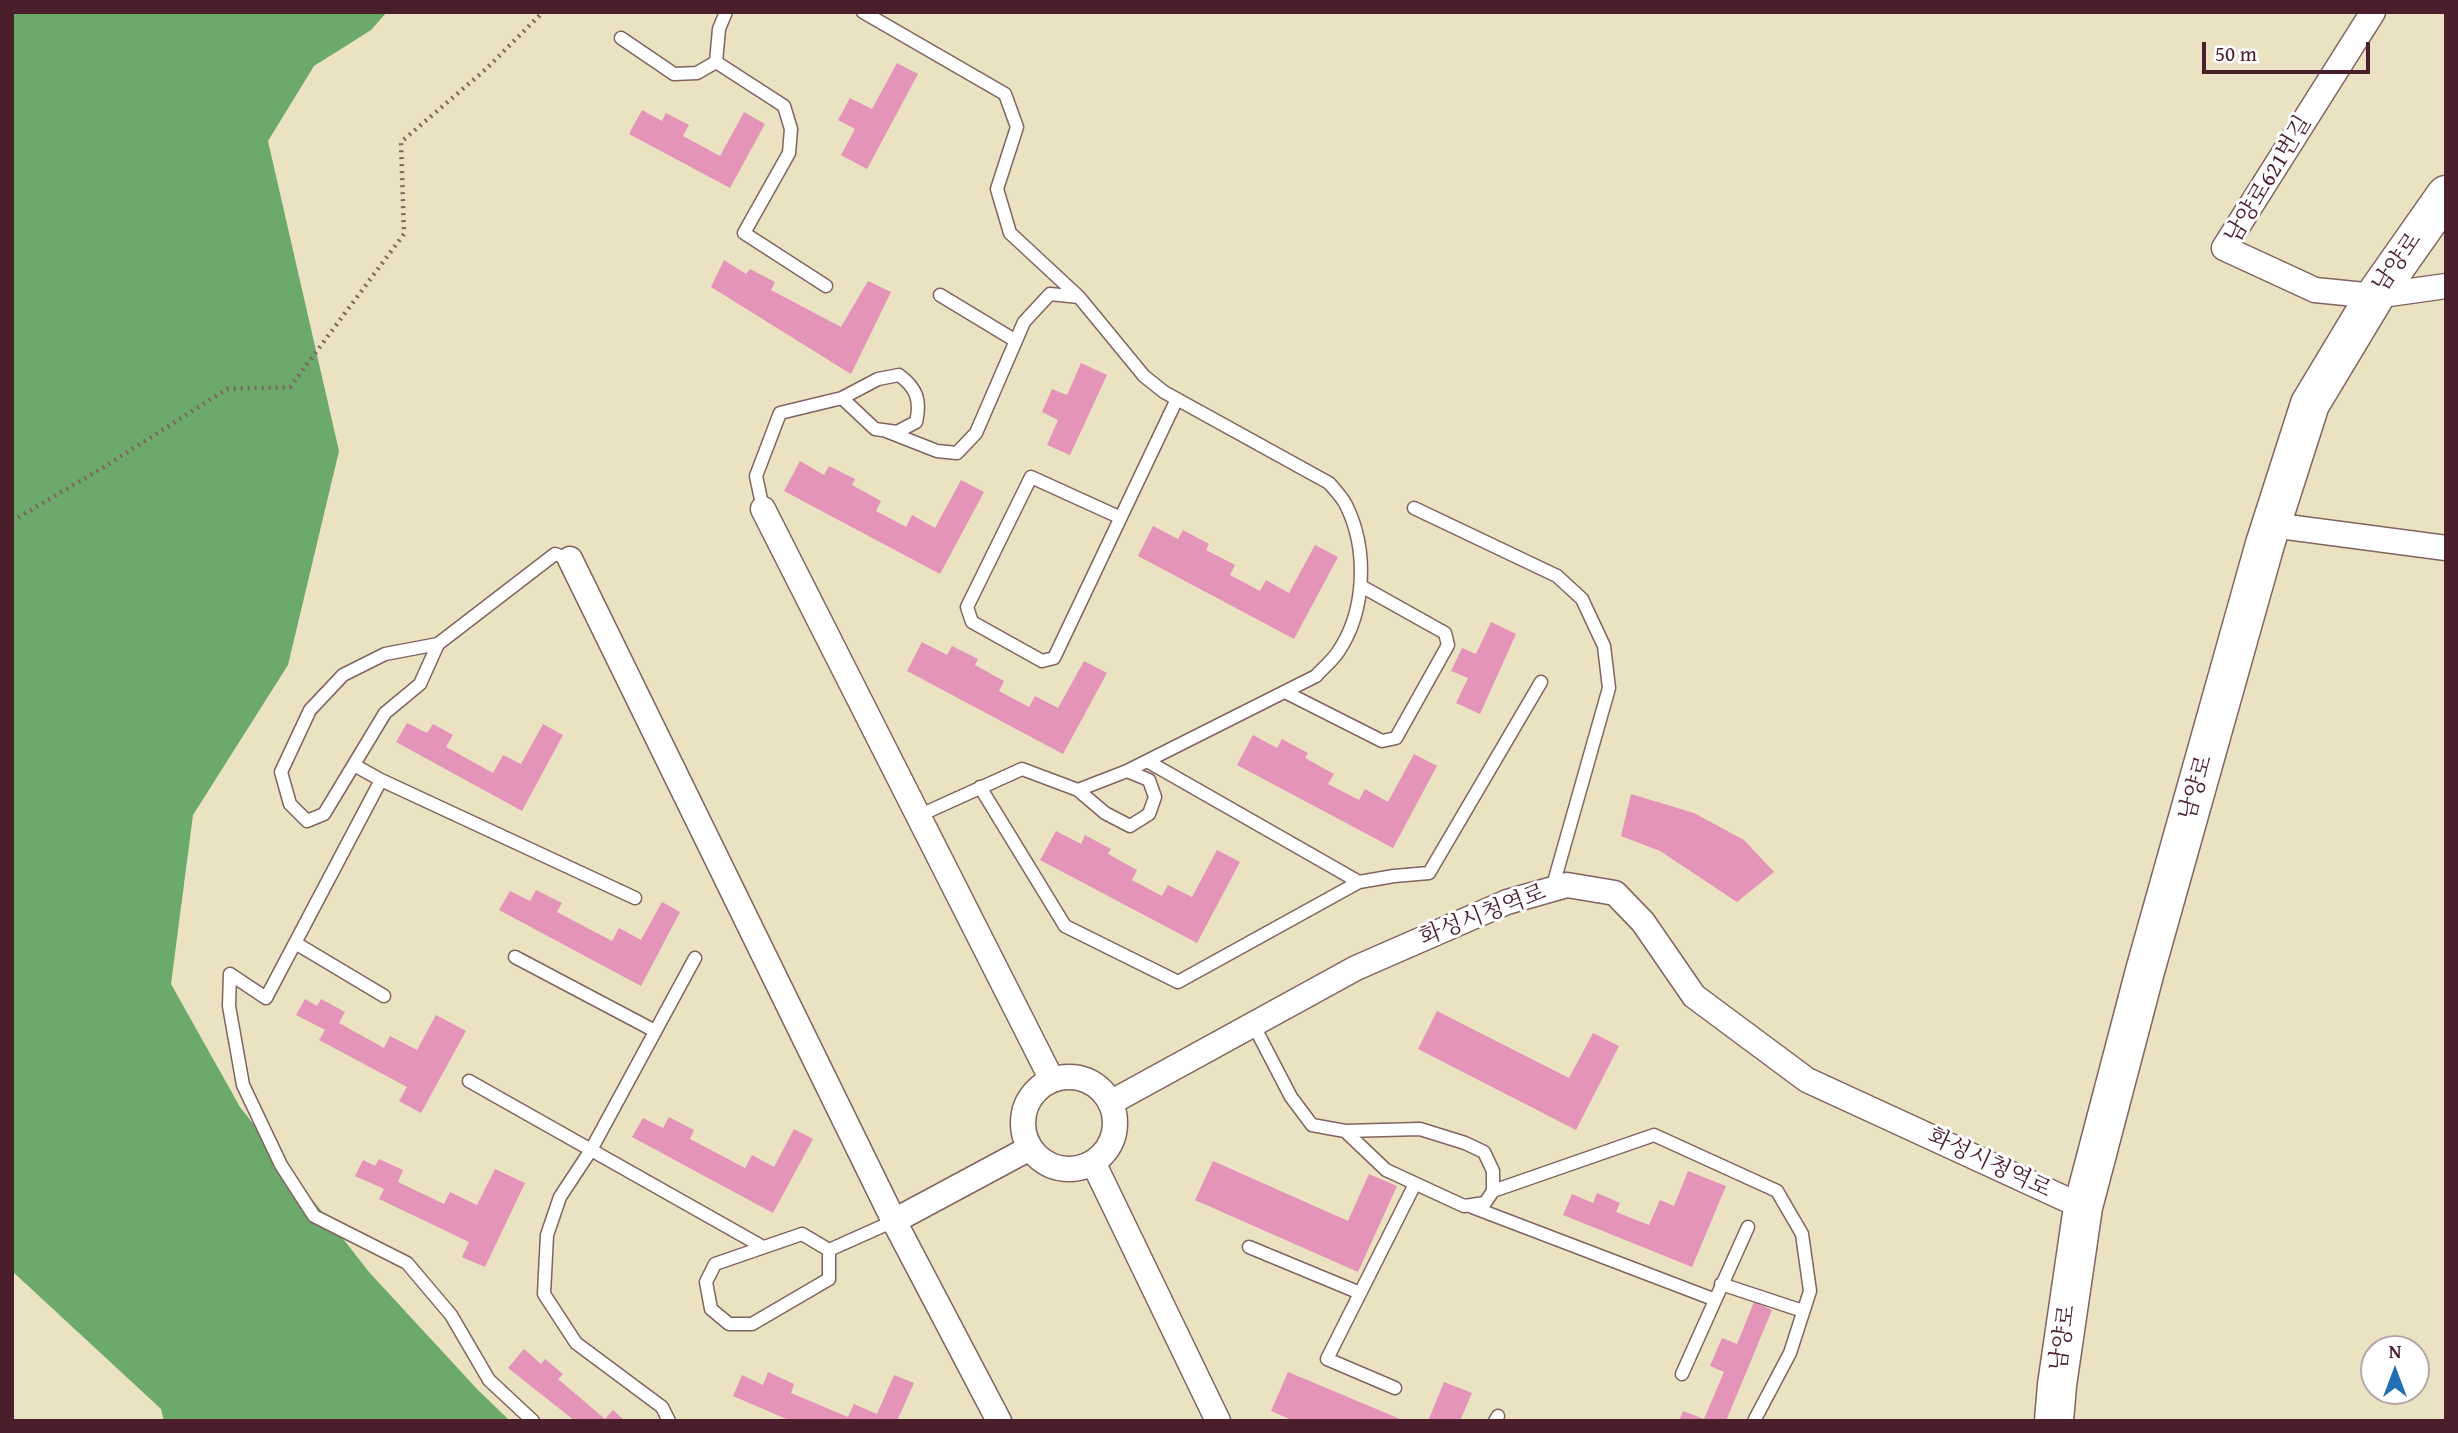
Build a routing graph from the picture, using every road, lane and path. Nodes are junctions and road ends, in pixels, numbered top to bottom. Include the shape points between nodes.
1 (543, 12) edge
2 (726, 12) edge
3 (863, 12) edge
4 (2373, 12) edge
5 (621, 38) dead end
6 (716, 62) junction
7 (2446, 195) edge
8 (826, 286) dead end
9 (2446, 286) edge
10 (940, 295) dead end
11 (2375, 296) junction
12 (1079, 297) junction
13 (1016, 341) junction
14 (842, 398) junction
15 (1177, 399) junction
16 (886, 431) junction
17 (1414, 508) dead end
18 (763, 509) joint
19 (1119, 517) junction
20 (12, 521) edge
21 (2272, 526) junction
22 (2446, 548) edge
23 (570, 559) joint
24 (1361, 586) junction
25 (438, 644) junction
26 (1541, 682) dead end
27 (1287, 692) junction
28 (1147, 761) junction
29 (355, 765) junction
30 (1127, 771) junction
31 (381, 780) junction
32 (981, 788) junction
33 (1078, 790) junction
34 (918, 816) junction
35 (1359, 882) junction
36 (1552, 889) junction
37 (635, 898) dead end
38 (297, 944) junction
39 (515, 957) dead end
40 (695, 958) dead end
41 (384, 996) dead end
42 (1253, 1024) junction
43 (654, 1031) junction
44 (1052, 1080) junction
45 (469, 1081) dead end
46 (1110, 1103) junction
47 (1345, 1131) junction
48 (1030, 1148) junction
49 (591, 1150) junction
50 (1093, 1162) junction
51 (1415, 1184) junction
52 (1493, 1191) junction
53 (1467, 1205) junction
54 (2083, 1207) junction
55 (894, 1221) junction
56 (1748, 1227) dead end
57 (763, 1247) junction
58 (1249, 1247) dead end
59 (829, 1250) junction
60 (1721, 1284) junction
61 (1360, 1293) junction
62 (1713, 1299) junction
63 (1803, 1311) junction
64 (1682, 1374) dead end
65 (1395, 1388) dead end
66 (533, 1421) edge
67 (669, 1421) edge
68 (999, 1421) edge
69 (1219, 1421) edge
70 (1754, 1421) edge
71 (2054, 1421) edge

1 - 20 path via 486,69 401,142 404,234 290,387 227,389
2 - 6 lane via 719,29
3 - 12 lane via 1005,94 1017,127 997,189 1010,233
4 - 11 street, 남양로621번길 via 2224,248 2315,290
5 - 6 lane via 674,75 696,73
6 - 8 lane via 784,107 792,129 789,153 744,233
7 - 11 main road, 남양로
9 - 11 street
10 - 13 lane
11 - 21 main road, 남양로 via 2310,404
12 - 13 lane via 1050,294 1024,322
12 - 15 lane via 1144,376
13 - 16 lane via 976,433 957,453 937,451
14 - 16 lane via 875,429
14 - 16 lane via 877,379 899,375 905,379 916,393 916,422 897,432
14 - 18 lane via 780,413 756,476
15 - 19 lane
15 - 24 lane via 1329,483 1345,504 1359,538
17 - 36 lane via 1557,576 1582,599 1604,646 1609,688
18 - 34 street
19 - 19 lane via 1054,658 1042,661 972,622 967,607 1031,477
21 - 22 street
21 - 54 main road, 남양로
23 - 25 lane via 555,554
23 - 55 street
24 - 27 lane via 1339,652 1316,676
24 - 27 lane via 1445,633 1448,645 1396,738 1382,741
25 - 29 lane via 420,684 384,713
25 - 29 lane via 385,654 344,676 310,710 281,772 290,804 307,821 324,814
26 - 35 lane via 1429,873
27 - 28 lane
28 - 30 lane
28 - 35 lane
29 - 31 lane
30 - 33 lane
30 - 33 lane via 1149,780 1155,797 1149,814 1130,826 1105,813
31 - 37 lane
31 - 38 lane
32 - 33 lane via 1022,769
32 - 34 lane
32 - 35 lane via 1065,926 1178,982
34 - 44 street
36 - 42 street, 화성시청역로 via 1507,902 1356,968
36 - 54 street, 화성시청역로 via 1567,885 1615,894 1643,922 1694,996 1807,1080
38 - 41 lane
38 - 66 lane via 266,998 230,974 229,1006 243,1085 281,1165 314,1216 407,1263 451,1315 489,1380
39 - 43 lane
40 - 43 lane
42 - 46 street, 화성시청역로
42 - 47 lane via 1291,1097 1312,1125
43 - 49 lane
44 - 46 street via 1089,1081
44 - 48 street via 1032,1094 1023,1113
45 - 49 lane
46 - 50 street via 1115,1128 1111,1143
47 - 51 lane via 1386,1170
47 - 52 lane via 1420,1129 1465,1143 1484,1152 1493,1171
48 - 50 street via 1044,1163 1059,1168 1074,1169
48 - 55 street
49 - 57 lane
49 - 67 lane via 560,1197 547,1235 544,1294 576,1343 662,1407
50 - 69 street
51 - 53 lane
51 - 61 lane
52 - 53 lane via 1485,1203
52 - 63 lane via 1654,1135 1777,1191 1802,1234 1810,1291
53 - 62 lane
54 - 71 main road, 남양로
55 - 59 lane
55 - 68 street
56 - 60 lane
57 - 59 lane via 803,1234
57 - 59 lane via 715,1264 706,1282 710,1309 729,1324 752,1324 829,1279
58 - 61 lane
60 - 62 lane
60 - 63 lane
61 - 65 lane via 1327,1359
62 - 64 lane
63 - 70 lane via 1790,1353

